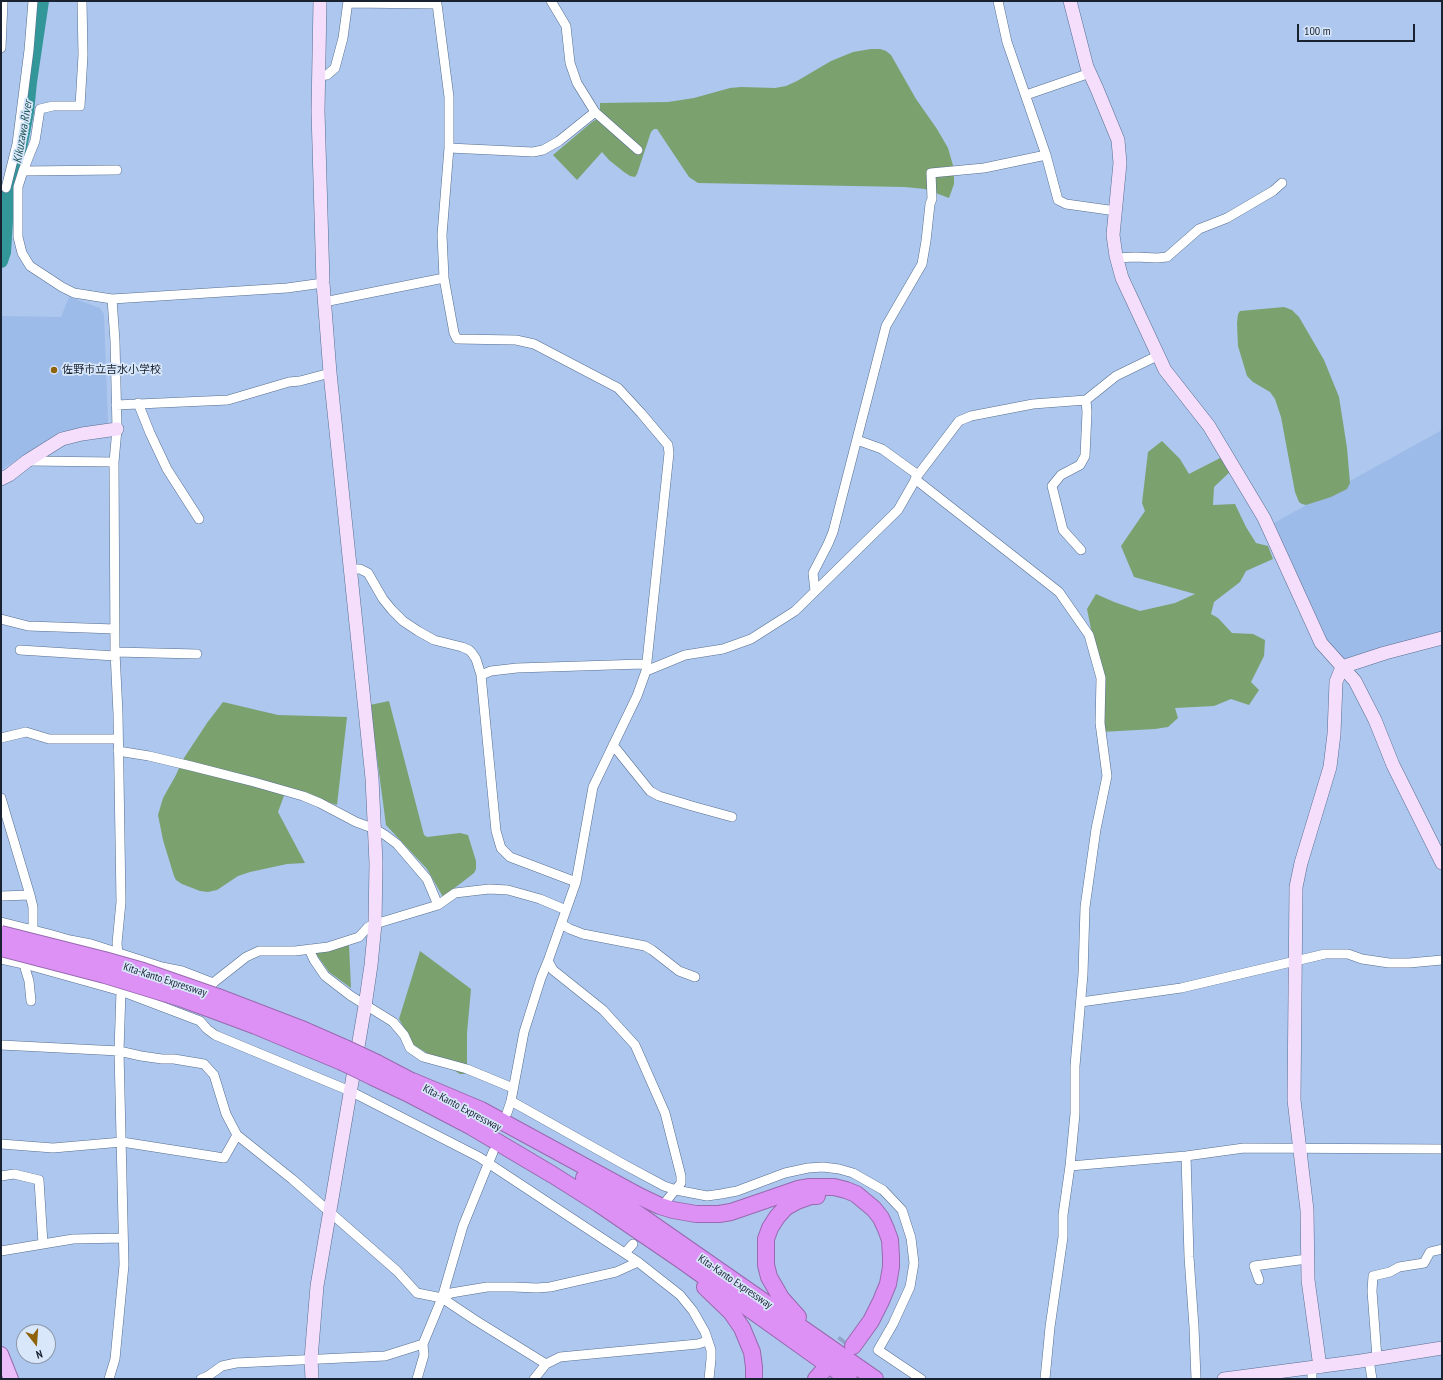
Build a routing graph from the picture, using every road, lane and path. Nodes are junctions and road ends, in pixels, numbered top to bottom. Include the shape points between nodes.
1 (3, 1) edge
2 (33, 1) edge
3 (82, 1) edge
4 (320, 1) edge
5 (551, 1) edge
6 (998, 1) edge
7 (1070, 1) edge
8 (348, 2) edge
9 (1, 48) edge
10 (1090, 73) junction
11 (319, 76) junction
12 (1026, 95) junction
13 (595, 112) junction
14 (449, 148) junction
15 (638, 150) dead end
16 (1046, 156) junction
17 (117, 170) dead end
18 (23, 171) junction
19 (1282, 183) dead end
20 (18, 187) junction
21 (4, 188) edge
22 (1116, 211) junction
23 (1116, 258) junction
24 (444, 278) junction
25 (322, 283) junction
26 (112, 299) junction
27 (324, 302) junction
28 (1157, 356) junction
29 (330, 373) junction
30 (1086, 400) junction
31 (138, 403) junction
32 (116, 405) junction
33 (117, 429) junction
34 (857, 440) junction
35 (27, 461) junction
36 (114, 462) junction
37 (916, 477) junction
38 (1, 479) edge
39 (199, 519) dead end
40 (1081, 550) dead end
41 (351, 569) junction
42 (815, 591) junction
43 (1, 619) edge
44 (115, 629) junction
45 (1442, 638) edge
46 (20, 650) dead end
47 (115, 654) junction
48 (197, 654) dead end
49 (1342, 667) junction
50 (646, 668) junction
51 (480, 675) junction
52 (1, 738) edge
53 (118, 739) junction
54 (613, 745) junction
55 (118, 751) junction
56 (1, 798) edge
57 (732, 817) dead end
58 (375, 829) junction
59 (1442, 863) edge
60 (576, 882) junction
61 (30, 895) junction
62 (1, 896) edge
63 (438, 905) junction
64 (566, 910) junction
65 (1, 922) edge
66 (375, 924) junction
67 (560, 924) junction
68 (33, 930) junction
69 (1, 934) edge
70 (1, 948) edge
71 (310, 949) junction
72 (118, 952) junction
73 (1, 959) edge
74 (1442, 960) edge
75 (548, 961) junction
76 (1296, 961) junction
77 (25, 964) junction
78 (695, 977) dead end
79 (121, 991) junction
80 (215, 997) junction
81 (31, 1001) dead end
82 (1081, 1002) junction
83 (365, 1006) junction
84 (200, 1021) junction
85 (1, 1045) edge
86 (119, 1052) junction
87 (375, 1070) junction
88 (412, 1081) junction
89 (513, 1088) junction
90 (350, 1090) junction
91 (511, 1101) junction
92 (507, 1113) dead end
93 (237, 1136) junction
94 (122, 1142) junction
95 (1, 1144) edge
96 (1301, 1148) junction
97 (1442, 1149) edge
98 (493, 1152) dead end
99 (1186, 1156) junction
100 (488, 1163) junction
101 (1070, 1166) junction
102 (553, 1175) junction
103 (1, 1176) edge
104 (676, 1190) junction
105 (668, 1200) dead end
106 (330, 1212) junction
107 (123, 1238) junction
108 (43, 1244) junction
109 (633, 1244) dead end
110 (1442, 1249) edge
111 (1, 1251) edge
112 (625, 1253) junction
113 (1307, 1259) junction
114 (638, 1262) junction
115 (1259, 1280) dead end
116 (442, 1298) junction
117 (707, 1341) junction
118 (423, 1344) junction
119 (1442, 1348) edge
120 (1, 1354) edge
121 (311, 1359) junction
122 (1373, 1359) junction
123 (546, 1364) junction
124 (1314, 1371) edge
125 (1270, 1376) edge
126 (11, 1379) edge
127 (109, 1379) edge
128 (201, 1379) edge
129 (312, 1379) edge
130 (418, 1379) edge
131 (534, 1379) edge
132 (709, 1379) edge
133 (754, 1379) edge
134 (849, 1379) edge
135 (875, 1379) edge
136 (886, 1379) edge
137 (921, 1379) edge
138 (1045, 1379) edge
139 (1196, 1379) edge
140 (1224, 1379) edge
141 (1372, 1379) edge

1 - 9 street
2 - 21 street via 17,144
3 - 18 street via 80,106 53,106 40,109 35,141
4 - 11 street
5 - 13 street via 566,26 570,63 577,83
6 - 12 street via 1007,42
7 - 10 street
8 - 11 street via 343,38 335,68 327,75
8 - 14 street via 437,4 449,97
10 - 12 street
10 - 22 street via 1118,140 1120,163
11 - 25 street
12 - 16 street
13 - 14 street via 559,141 543,150 533,152
13 - 15 street
14 - 24 street via 442,235
16 - 22 street via 1058,200 1066,204
16 - 34 street via 984,168 931,173 932,199 922,264 886,326
17 - 18 street
18 - 20 street
19 - 23 street via 1227,218 1199,229 1167,257
20 - 21 street
20 - 26 street via 18,237 22,253 30,266 74,293
22 - 23 street via 1113,235
23 - 28 street via 1122,278
24 - 27 street
24 - 50 street via 457,339 516,340 534,344 618,388 668,445
25 - 26 street via 287,288
25 - 27 street
26 - 32 street
27 - 29 street
28 - 30 street via 1116,376
28 - 49 street via 1175,385 1209,426 1264,518 1321,643
29 - 31 street via 228,400
29 - 41 street
30 - 37 street via 1033,404 971,416 959,422
30 - 40 street via 1085,456 1080,465 1061,475 1052,486 1063,530
31 - 32 street
31 - 39 street via 167,469
32 - 33 street
33 - 35 street via 62,439
33 - 36 street
34 - 37 street via 882,450
34 - 42 street via 833,532 814,573
35 - 36 street
35 - 38 street
36 - 44 street
37 - 42 street via 898,510
37 - 82 street via 1059,592 1089,635 1101,678 1100,723 1107,776 1096,829 1086,907
41 - 51 street via 360,569 368,573 383,599 403,621 434,640 469,650 476,659
41 - 58 street
42 - 50 street via 795,611 751,639 723,649 685,655
43 - 44 street via 28,626
44 - 47 street
45 - 49 street
46 - 47 street
47 - 48 street
47 - 53 street
49 - 59 street via 1355,681 1375,720 1393,765
49 - 76 street via 1336,682 1330,767 1296,887
50 - 51 street via 643,664 517,668
50 - 54 street via 637,696
51 - 60 street via 496,830 501,848 510,857
52 - 53 street via 26,732 49,739
53 - 55 street
54 - 57 street via 650,791
54 - 60 street via 593,787
55 - 58 street via 191,766 296,794
55 - 72 street via 121,902
56 - 61 street
58 - 63 street via 396,844 427,880
58 - 66 street
60 - 64 street
61 - 62 street
61 - 68 street
63 - 64 street via 455,893 489,889 508,890
63 - 66 street
64 - 67 street
65 - 68 street
66 - 71 street via 368,927 359,937 328,947
66 - 83 street
67 - 75 street
67 - 78 street via 583,934 645,946 679,971
68 - 72 street
68 - 77 street
69 - 80 highway, Kita-Kanto Expressway, bridge via 117,964
70 - 80 highway, Kita-Kanto Expressway, bridge via 105,974 172,995
71 - 80 street via 259,951 246,957
71 - 83 street via 325,976
72 - 79 street
72 - 80 street via 186,973
73 - 77 street
74 - 76 street via 1390,963 1348,954 1325,954
75 - 89 street via 540,978 524,1032
75 - 104 street via 553,970 603,1010 635,1045 665,1113 681,1183
76 - 82 street via 1181,988
76 - 96 street via 1294,1100
77 - 79 street
77 - 81 street
79 - 84 street
79 - 86 street
80 - 84 street via 207,1001
80 - 87 highway, Kita-Kanto Expressway, bridge via 264,1029 343,1055
82 - 101 street
83 - 89 street via 393,1022 404,1035 410,1048 423,1057 467,1069
83 - 90 street
84 - 90 street via 215,1035
85 - 86 street
86 - 93 street via 204,1064 214,1075 226,1114
86 - 94 street
87 - 88 highway, Kita-Kanto Expressway
87 - 102 highway, Kita-Kanto Expressway via 406,1092
88 - 135 highway, Kita-Kanto Expressway via 503,1130 602,1189
88 - 136 highway via 481,1110 639,1196 673,1210 696,1214 725,1213 810,1187 834,1187 856,1194 881,1218 890,1240 891,1257 889,1279 881,1301 871,1321 850,1344 875,1291 881,1265 878,1237 873,1225 858,1206 837,1197 824,1195 811,1196 786,1208 777,1217 766,1239 766,1265 769,1277 781,1298 807,1326
89 - 91 street
90 - 100 street
90 - 106 street
91 - 92 street
91 - 104 street via 664,1186
93 - 94 street via 224,1158
93 - 106 street via 292,1178
94 - 95 street via 53,1148
94 - 107 street
96 - 97 street
96 - 99 street via 1244,1148
96 - 113 street via 1307,1210
98 - 100 street
99 - 101 street
99 - 139 street
100 - 112 street
100 - 116 street via 463,1226
101 - 138 street
102 - 133 highway via 595,1209 677,1266 723,1304 736,1318 746,1337 754,1360
102 - 134 highway, Kita-Kanto Expressway via 681,1260
103 - 108 street via 14,1174 39,1180
104 - 105 street
104 - 137 street via 707,1196 721,1194 737,1191 785,1173 823,1167 853,1173 883,1190 902,1210 911,1238 914,1263 910,1287 878,1350
106 - 116 street via 417,1292
106 - 121 street via 317,1286
107 - 108 street via 74,1239
107 - 127 street via 124,1265 118,1335
108 - 111 street
109 - 112 street
110 - 122 street via 1430,1252 1424,1263 1399,1267 1373,1276
112 - 114 street
113 - 115 street via 1254,1266
113 - 124 street
114 - 116 street via 616,1272 550,1287 488,1287 451,1293
114 - 117 street via 680,1295 701,1324
116 - 118 street
116 - 123 street
117 - 123 street via 698,1344 560,1357
117 - 132 street via 711,1350
118 - 121 street via 386,1356
118 - 130 street via 424,1355
119 - 122 street
120 - 126 main road
121 - 128 street via 236,1363 222,1366
121 - 129 street
122 - 124 street
122 - 141 street
123 - 131 street
124 - 125 street
125 - 140 street

